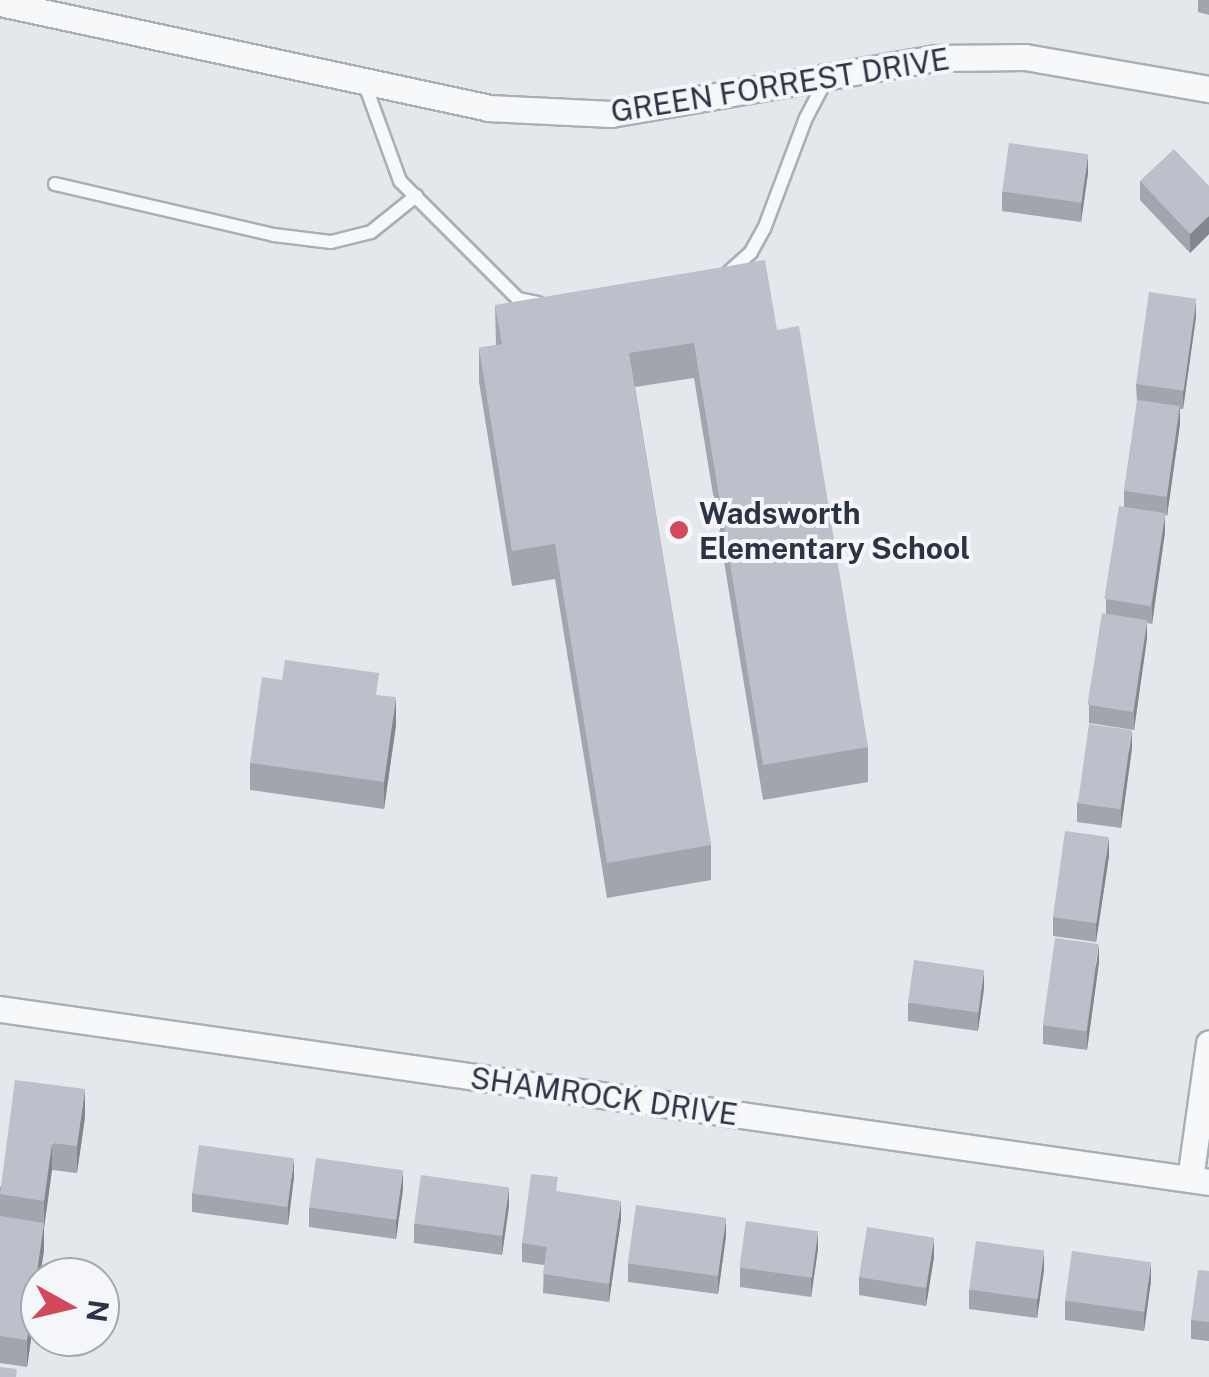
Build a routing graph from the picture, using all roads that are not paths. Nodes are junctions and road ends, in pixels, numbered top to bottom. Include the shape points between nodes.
1 (0, 4) edge
2 (828, 76) junction
3 (364, 82) junction
4 (1209, 89) edge
5 (55, 184) dead end
6 (416, 196) junction
7 (714, 275) edge
8 (550, 306) edge
9 (0, 1010) edge
10 (1209, 1043) edge
11 (1200, 1181) edge

1 - 3 street, GREEN FORREST DRIVE
2 - 3 street, GREEN FORREST DRIVE via 611,114 488,108
2 - 4 street, GREEN FORREST DRIVE via 935,58 1025,58
2 - 7 lane via 751,252 732,272
3 - 6 lane via 400,181
5 - 6 lane via 331,242 371,232
6 - 8 lane via 518,299
9 - 11 street, SHAMROCK DRIVE
10 - 11 street

